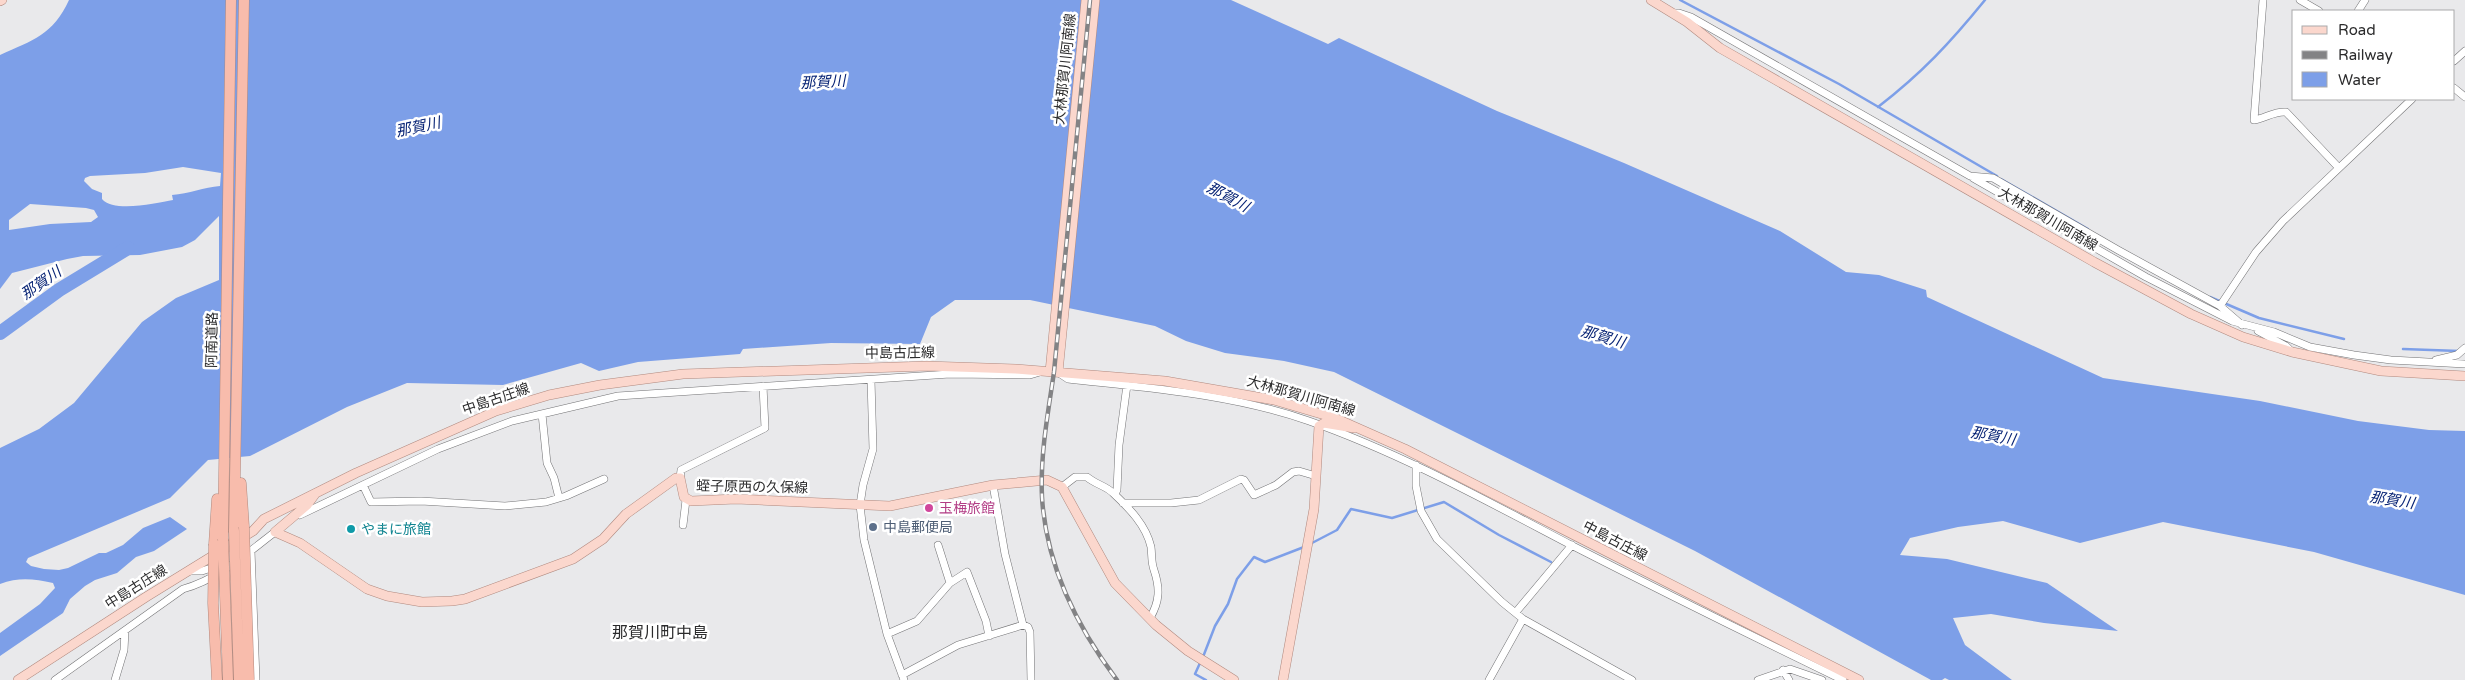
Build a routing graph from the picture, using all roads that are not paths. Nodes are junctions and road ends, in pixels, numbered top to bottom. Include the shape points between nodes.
1 (231, 0) edge
2 (244, 0) edge
3 (1086, 0) edge
4 (1095, 0) edge
5 (2263, 0) edge
6 (2300, 0) edge
7 (1656, 1) edge
8 (2318, 10) edge
9 (1673, 13) junction
10 (2465, 50) edge
11 (2455, 60) edge
12 (2455, 89) edge
13 (2465, 97) edge
14 (2411, 100) edge
15 (2339, 168) junction
16 (1970, 176) junction
17 (2220, 306) junction
18 (2242, 325) junction
19 (2251, 327) junction
20 (2465, 348) edge
21 (2292, 352) junction
22 (2432, 362) junction
23 (2465, 364) edge
24 (1053, 371) junction
25 (2465, 376) edge
26 (871, 380) junction
27 (1127, 385) junction
28 (763, 386) junction
29 (237, 387) junction
30 (224, 388) junction
31 (542, 414) junction
32 (1319, 426) junction
33 (1359, 427) junction
34 (1416, 465) junction
35 (1316, 476) junction
36 (680, 478) junction
37 (604, 479) dead end
38 (362, 485) junction
39 (993, 485) junction
40 (1062, 487) junction
41 (318, 490) junction
42 (1115, 494) junction
43 (559, 498) junction
44 (686, 500) junction
45 (1123, 503) junction
46 (860, 505) junction
47 (683, 525) dead end
48 (278, 528) junction
49 (938, 545) dead end
50 (1572, 545) junction
51 (251, 551) junction
52 (241, 558) junction
53 (188, 571) junction
54 (950, 583) junction
55 (1516, 612) junction
56 (1150, 618) junction
57 (1523, 619) junction
58 (1024, 625) junction
59 (125, 631) junction
60 (887, 634) junction
61 (989, 636) junction
62 (1783, 670) junction
63 (903, 677) edge
64 (18, 680) edge
65 (55, 680) edge
66 (115, 680) edge
67 (217, 680) edge
68 (228, 680) edge
69 (239, 680) edge
70 (249, 680) edge
71 (256, 680) edge
72 (1031, 680) edge
73 (1234, 680) edge
74 (1283, 680) edge
75 (1489, 680) edge
76 (1632, 680) edge
77 (1758, 680) edge
78 (1789, 680) edge
79 (1822, 680) edge
80 (1843, 680) edge
81 (1859, 680) edge

1 - 30 highway, 阿南道路
2 - 29 highway, 阿南道路
3 - 24 main road, 大林那賀川阿南線
4 - 24 main road, 大林那賀川阿南線
5 - 15 street via 2254,120 2278,111 2286,112
6 - 8 street
7 - 9 main road, 大林那賀川阿南線
9 - 16 street via 1691,17
9 - 21 main road, 大林那賀川阿南線 via 1720,48 2094,262 2200,318 2243,337
10 - 11 street
12 - 13 street
14 - 15 street
15 - 17 street via 2256,252
16 - 17 street via 1993,178
16 - 18 street via 2146,277
17 - 18 street
18 - 19 street
19 - 21 street
19 - 22 street via 2274,332 2310,347 2391,360
20 - 22 street via 2457,355
21 - 25 main road, 大林那賀川阿南線 via 2381,371
22 - 23 street
24 - 26 street via 1030,376 950,374
24 - 27 street via 1068,379
24 - 33 main road, 大林那賀川阿南線 via 1222,389 1274,400
24 - 41 main road, 中島古庄線 via 927,366 791,369 683,374 600,385 549,395 496,411
26 - 28 street
26 - 46 street via 873,449
27 - 32 street via 1257,406
27 - 42 street
28 - 31 street via 618,396
28 - 36 street via 765,428 681,470
29 - 69 highway, 阿南道路, bridge via 234,540
29 - 70 highway, bridge
30 - 67 highway, bridge via 214,544
30 - 68 highway, 阿南道路, bridge via 223,582
31 - 38 street via 438,449
31 - 43 street via 547,464
32 - 33 main road, 大林那賀川阿南線 via 1324,423 1349,429
32 - 34 street via 1355,437
32 - 35 main road, 大林那賀川阿南線
33 - 81 main road, 中島古庄線
34 - 50 street
34 - 55 street via 1421,510 1437,540
35 - 45 street via 1293,472 1276,485 1254,495 1242,479 1199,500
35 - 74 main road, 大林那賀川阿南線 via 1310,533
36 - 44 main road, 蛭子原西の久保線
36 - 48 main road, 蛭子原西の久保線 via 626,514 603,539 573,559 452,602 422,602 367,589
37 - 43 street
38 - 43 street via 371,502 473,503 495,507
38 - 48 street
39 - 40 main road, 蛭子原西の久保線 via 1047,480
39 - 46 main road, 蛭子原西の久保線 via 906,504
39 - 58 street via 1005,554
40 - 42 street via 1075,477 1087,477
40 - 56 main road via 1110,576
41 - 48 main road via 307,504
41 - 53 main road, 中島古庄線 via 264,519 253,531
42 - 45 street
44 - 46 main road, 蛭子原西の久保線
44 - 47 street
45 - 56 street via 1140,522 1150,545 1159,590
46 - 60 street via 864,540
48 - 51 street
49 - 54 street
50 - 55 street
50 - 80 street
51 - 52 street
51 - 71 street
52 - 53 street
52 - 59 street via 203,584 183,589
53 - 64 main road, 中島古庄線
54 - 60 street via 917,621
54 - 61 street via 967,572
55 - 57 street
56 - 73 main road via 1188,651
57 - 75 street
57 - 76 street
58 - 61 street
58 - 72 street via 1030,632
59 - 65 street
59 - 66 street via 124,650
60 - 63 street
61 - 63 street via 958,645
62 - 77 street
62 - 78 street
62 - 79 street via 1790,669

